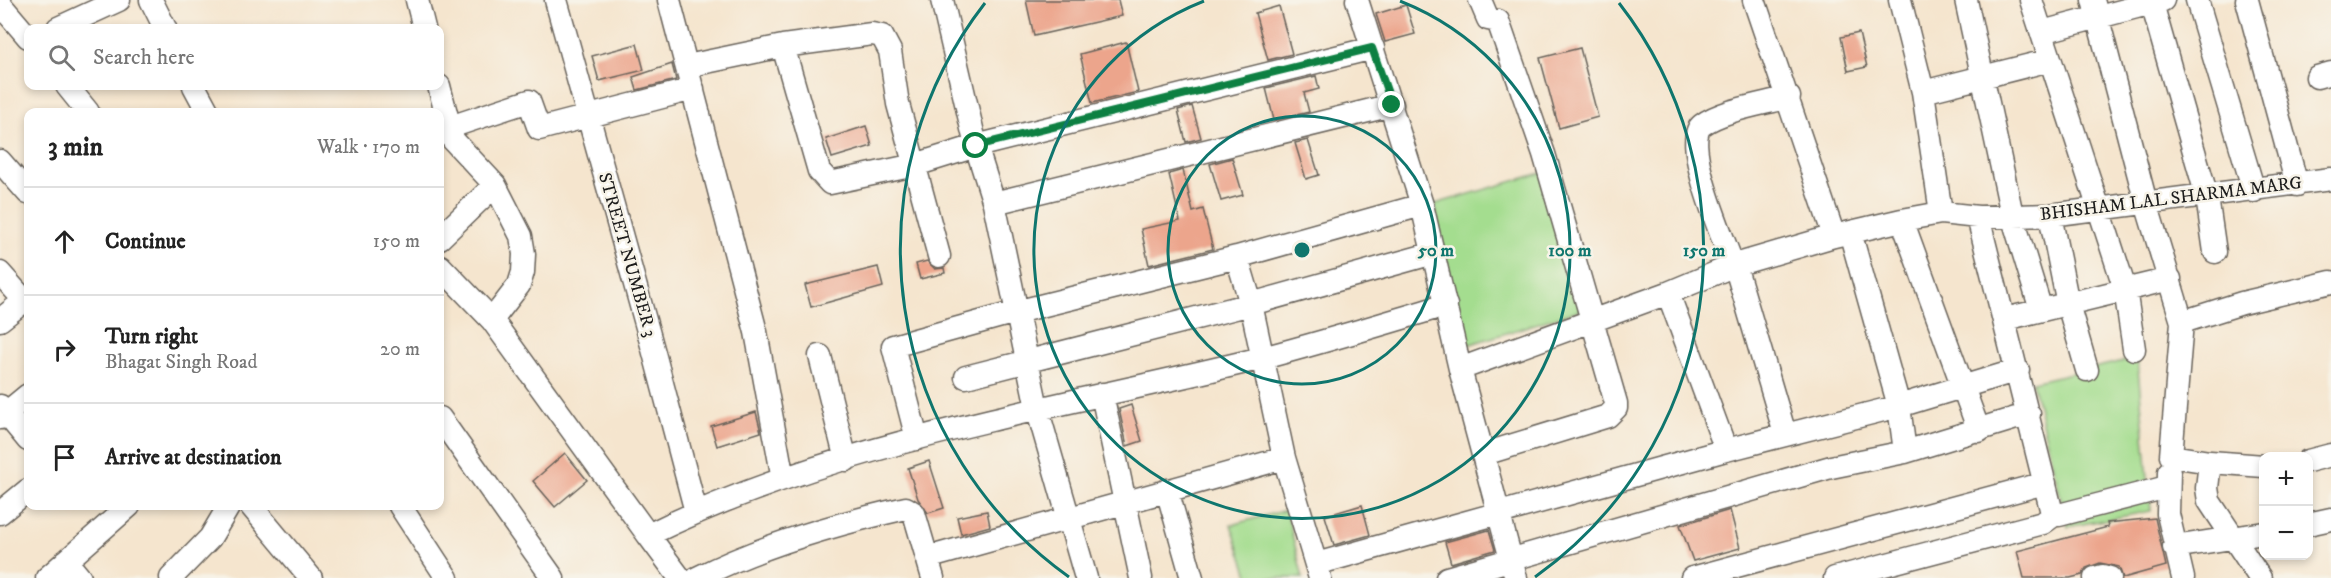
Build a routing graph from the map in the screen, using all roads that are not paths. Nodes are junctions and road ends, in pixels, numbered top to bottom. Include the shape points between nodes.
1 (119, 0) edge
2 (151, 0) edge
3 (417, 0) edge
4 (556, 0) edge
5 (669, 0) edge
6 (942, 0) edge
7 (1357, 0) edge
8 (1480, 0) edge
9 (1754, 0) edge
10 (1900, 0) edge
11 (1966, 0) edge
12 (2031, 0) edge
13 (2198, 0) edge
14 (2247, 0) edge
15 (2155, 1) edge
16 (0, 4) edge
17 (2095, 9) edge
18 (67, 24) edge
19 (163, 24) edge
20 (423, 24) edge
21 (24, 32) edge
22 (2042, 32) junction
23 (783, 46) junction
24 (1372, 48) junction
25 (2050, 60) junction
26 (687, 66) junction
27 (1982, 75) junction
28 (693, 89) junction
29 (70, 90) edge
30 (196, 90) edge
31 (440, 90) edge
32 (1923, 92) junction
33 (1789, 97) junction
34 (1392, 105) junction
35 (85, 108) edge
36 (206, 108) edge
37 (588, 114) junction
38 (450, 127) junction
39 (976, 146) junction
40 (0, 161) edge
41 (915, 165) junction
42 (2331, 182) edge
43 (495, 185) junction
44 (2297, 185) junction
45 (24, 188) edge
46 (2254, 191) junction
47 (2207, 197) junction
48 (2146, 202) junction
49 (994, 203) junction
50 (1422, 205) junction
51 (2100, 210) junction
52 (1941, 213) junction
53 (2012, 215) junction
54 (2050, 215) junction
55 (1978, 217) junction
56 (1902, 220) junction
57 (444, 234) edge
58 (1842, 234) junction
59 (2216, 252) dead end
60 (1434, 253) junction
61 (939, 256) dead end
62 (1237, 257) junction
63 (1735, 265) junction
64 (444, 270) edge
65 (0, 273) edge
66 (2170, 279) junction
67 (2331, 282) edge
68 (2125, 289) junction
69 (1668, 293) junction
70 (24, 298) edge
71 (24, 302) edge
72 (1251, 304) junction
73 (2068, 304) junction
74 (1446, 305) junction
75 (2041, 310) junction
76 (1016, 312) junction
77 (1593, 319) junction
78 (2005, 319) junction
79 (0, 320) edge
80 (492, 320) junction
81 (2182, 322) junction
82 (2134, 349) dead end
83 (820, 356) dead end
84 (1264, 357) junction
85 (1027, 362) junction
86 (1460, 369) junction
87 (2018, 370) junction
88 (2087, 370) dead end
89 (966, 377) dead end
90 (1961, 386) junction
91 (1102, 394) junction
92 (24, 398) edge
93 (1899, 406) junction
94 (1038, 408) junction
95 (2, 412) edge
96 (2028, 414) junction
97 (444, 424) edge
98 (1979, 431) junction
99 (1785, 434) junction
100 (24, 436) edge
101 (917, 439) junction
102 (1726, 450) junction
103 (1905, 452) junction
104 (1484, 454) junction
105 (2331, 455) edge
106 (2171, 456) junction
107 (1284, 458) junction
108 (846, 460) junction
109 (2313, 460) edge
110 (2210, 462) junction
111 (2259, 466) edge
112 (783, 479) junction
113 (2045, 483) junction
114 (2167, 487) junction
115 (1167, 490) junction
116 (24, 493) edge
117 (1126, 502) junction
118 (126, 510) edge
119 (227, 510) edge
120 (254, 510) edge
121 (402, 510) edge
122 (696, 512) junction
123 (1500, 512) junction
124 (0, 513) edge
125 (2054, 514) junction
126 (1071, 517) junction
127 (2331, 519) edge
128 (2313, 523) edge
129 (2259, 534) edge
130 (648, 535) junction
131 (2234, 539) junction
132 (2174, 547) junction
133 (930, 568) edge
134 (1513, 569) edge
135 (73, 570) edge
136 (1318, 571) edge
137 (438, 575) edge
138 (47, 578) edge
139 (171, 578) edge
140 (311, 578) edge
141 (553, 578) edge
142 (680, 578) edge
143 (697, 578) edge
144 (1086, 578) edge
145 (1141, 578) edge
146 (1192, 578) edge
147 (1447, 578) edge
148 (1692, 578) edge
149 (1835, 578) edge
150 (2095, 578) edge
151 (2110, 578) edge
152 (2183, 578) edge
153 (2260, 578) edge

1 - 18 street
2 - 19 street
3 - 20 street
4 - 37 street, STREET NUMBER 3
5 - 26 street
6 - 39 street
7 - 24 street
8 - 77 street via 1488,19 1498,21 1544,154
9 - 33 street
10 - 32 street
11 - 27 street
12 - 22 street
13 - 46 street
14 - 44 street
15 - 17 street
15 - 47 street
16 - 21 street
17 - 22 street
17 - 48 street
22 - 25 street
23 - 26 street
23 - 41 street via 824,179 841,183
23 - 41 street via 882,36 890,51 898,104
24 - 34 street
24 - 39 street
25 - 27 street
25 - 51 street
26 - 28 street
27 - 32 street
27 - 53 street
28 - 37 street
28 - 112 street via 756,332
29 - 35 street
30 - 36 street
31 - 38 street
32 - 52 street
33 - 58 street
33 - 63 street via 1716,118 1700,127 1695,136 1713,212
34 - 49 street
34 - 50 street
37 - 38 street via 539,129 530,101
37 - 122 street, STREET NUMBER 3
38 - 43 street via 460,150
39 - 41 street
39 - 49 street
40 - 45 street
41 - 61 street
42 - 44 street, BHISHAM LAL SHARMA MARG
43 - 57 street
43 - 80 street via 521,236 524,254 519,285
44 - 46 street, BHISHAM LAL SHARMA MARG
46 - 47 street, BHISHAM LAL SHARMA MARG
47 - 48 street, BHISHAM LAL SHARMA MARG
47 - 59 street
48 - 51 street, BHISHAM LAL SHARMA MARG
48 - 66 street
49 - 76 street
50 - 60 street
50 - 62 street
51 - 54 street, BHISHAM LAL SHARMA MARG
51 - 68 street
52 - 55 street, BHISHAM LAL SHARMA MARG
52 - 56 street, BHISHAM LAL SHARMA MARG
53 - 54 street, BHISHAM LAL SHARMA MARG
53 - 55 street, BHISHAM LAL SHARMA MARG
53 - 75 street
54 - 73 street
55 - 78 street
56 - 58 street, BHISHAM LAL SHARMA MARG
56 - 90 street
58 - 63 street, BHISHAM LAL SHARMA MARG
58 - 93 street
60 - 72 street
60 - 74 street
62 - 72 street
62 - 76 street
63 - 69 street, BHISHAM LAL SHARMA MARG
63 - 99 street
64 - 80 street
65 - 70 street
66 - 68 street
66 - 81 street
67 - 81 street
68 - 73 street
68 - 82 street
69 - 77 street, BHISHAM LAL SHARMA MARG
69 - 102 street
71 - 79 street
72 - 84 street
72 - 85 street
73 - 75 street
73 - 88 street
74 - 84 street
74 - 86 street
75 - 78 street
76 - 85 street
76 - 101 street via 893,346
77 - 86 street, BHISHAM LAL SHARMA MARG
77 - 104 street via 1616,403 1613,413
78 - 87 street
80 - 130 street
81 - 106 street
83 - 108 street
84 - 91 street
84 - 107 street
85 - 89 street
85 - 94 street
86 - 104 street
87 - 90 street
87 - 96 street
90 - 93 street
90 - 98 street
91 - 94 street
91 - 117 street
92 - 95 street
93 - 99 street
93 - 103 street
94 - 101 street
94 - 126 street
95 - 100 street
96 - 98 street
96 - 113 street
97 - 141 street
98 - 103 street
99 - 102 street
101 - 108 street
102 - 123 street
103 - 134 street via 1832,468
104 - 123 street
105 - 109 street
106 - 110 street
106 - 114 street
107 - 115 street
107 - 136 street
108 - 112 street
110 - 111 street
110 - 131 street via 2207,495
112 - 122 street
113 - 125 street via 2050,511
113 - 148 street
114 - 125 street
114 - 132 street
115 - 117 street
115 - 146 street
116 - 124 street
117 - 126 street
117 - 145 street
118 - 135 street
119 - 139 street via 210,537
120 - 140 street
121 - 137 street
122 - 130 street
123 - 134 street
123 - 136 street
125 - 149 street via 2043,523
126 - 133 street
126 - 144 street
127 - 128 street
129 - 131 street
130 - 142 street
131 - 132 street
131 - 153 street
132 - 152 street
133 - 143 street via 915,513 906,508 761,549
134 - 147 street
135 - 138 street
150 - 151 street

